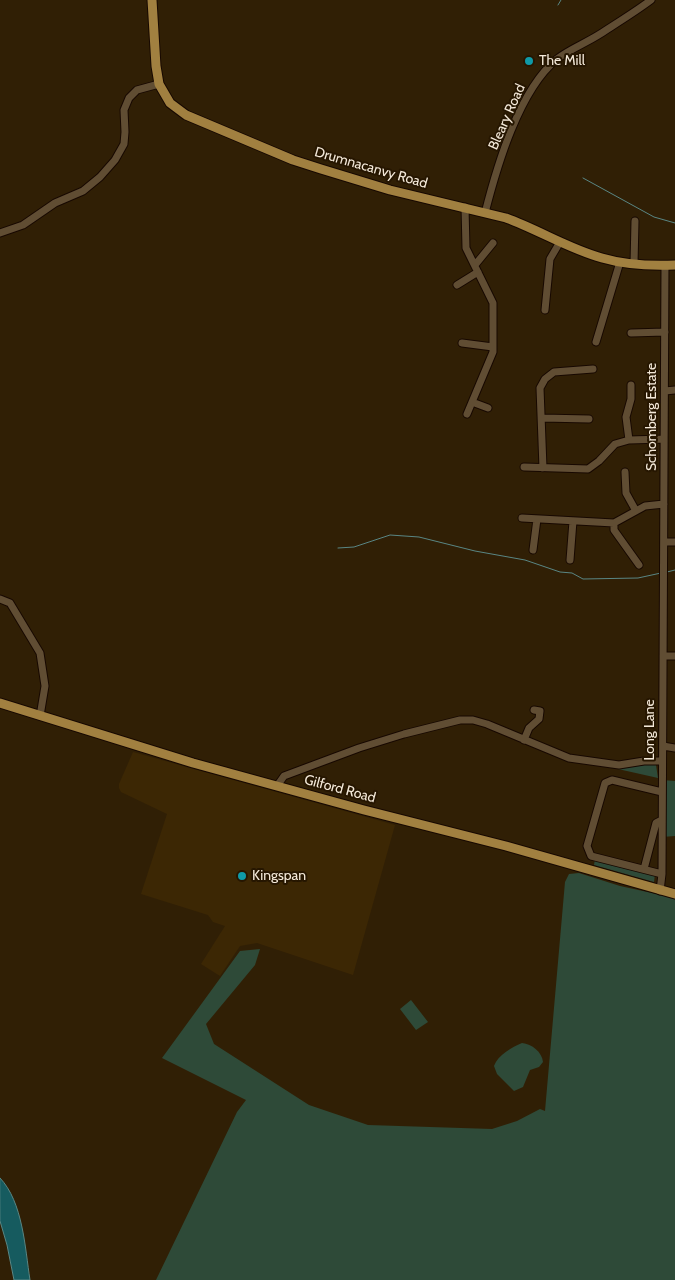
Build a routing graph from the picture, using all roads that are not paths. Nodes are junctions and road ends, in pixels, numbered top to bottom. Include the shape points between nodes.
1 (152, 0) edge
2 (651, 0) edge
3 (159, 84) junction
4 (465, 207) junction
5 (485, 213) junction
6 (635, 221) dead end
7 (0, 233) edge
8 (560, 242) junction
9 (493, 243) dead end
10 (620, 262) junction
11 (634, 264) junction
12 (665, 265) junction
13 (675, 265) edge
14 (476, 268) junction
15 (457, 285) dead end
16 (545, 310) dead end
17 (665, 332) junction
18 (631, 333) dead end
19 (596, 342) dead end
20 (462, 343) dead end
21 (493, 347) junction
22 (593, 369) dead end
23 (631, 385) dead end
24 (675, 390) edge
25 (664, 391) junction
26 (472, 402) junction
27 (488, 408) dead end
28 (467, 414) dead end
29 (542, 418) junction
30 (589, 419) dead end
31 (629, 440) junction
32 (664, 440) junction
33 (524, 467) dead end
34 (543, 468) junction
35 (625, 472) dead end
36 (664, 504) junction
37 (636, 511) junction
38 (522, 518) dead end
39 (537, 519) junction
40 (573, 521) junction
41 (614, 523) junction
42 (664, 542) junction
43 (675, 542) edge
44 (534, 550) dead end
45 (570, 560) dead end
46 (639, 565) dead end
47 (663, 572) joint
48 (0, 599) edge
49 (663, 656) junction
50 (675, 656) edge
51 (0, 703) edge
52 (540, 711) dead end
53 (40, 716) junction
54 (524, 740) junction
55 (662, 746) junction
56 (675, 748) edge
57 (662, 761) junction
58 (277, 786) junction
59 (662, 792) junction
60 (662, 820) junction
61 (644, 868) junction
62 (662, 874) junction
63 (660, 891) junction
64 (675, 894) edge

1 - 3 main road, Drumnacanvy Road
2 - 5 street, Bleary Road via 558,59 544,72 530,91 509,136
3 - 4 main road, Drumnacanvy Road via 170,103 186,115 293,160 390,190
3 - 7 street via 137,90 128,98 124,110 124,144 100,177 83,191 55,203 23,225
4 - 5 main road, Drumnacanvy Road
4 - 14 street via 466,248
5 - 8 main road, Drumnacanvy Road via 524,225
6 - 11 street
8 - 10 main road, Drumnacanvy Road
8 - 16 street via 550,259
9 - 14 street
10 - 11 main road, Drumnacanvy Road
10 - 19 street
11 - 12 main road, Drumnacanvy Road
12 - 13 main road, Drumnacanvy Road
12 - 17 street, Schomberg Estate
14 - 15 street
14 - 21 street via 493,303
17 - 18 street
17 - 25 street, Schomberg Estate
20 - 21 street
21 - 26 street
22 - 29 street via 554,372 546,379 540,388
23 - 31 street via 626,417
24 - 25 street
25 - 32 street, Schomberg Estate
26 - 27 street
26 - 28 street
29 - 30 street
29 - 34 street
31 - 32 street
31 - 34 street via 615,444 600,462 588,469
32 - 36 street, Schomberg Estate
33 - 34 street
35 - 37 street via 626,493
36 - 37 street
36 - 42 street, Schomberg Estate
37 - 41 street
38 - 39 street
39 - 40 street
39 - 44 street
40 - 41 street
40 - 45 street
41 - 46 street via 614,530
42 - 43 street
42 - 47 street, Schomberg Estate
47 - 49 street, Long Lane
48 - 53 street via 10,603 40,653 45,686
49 - 50 street
49 - 55 street, Long Lane
51 - 53 main road, Gilford Road
52 - 54 street
53 - 58 main road, Gilford Road
54 - 57 street via 580,760 619,765
54 - 58 street via 479,722 460,720 359,748 284,776
55 - 56 street
55 - 57 street, Long Lane
57 - 59 street, Long Lane
58 - 63 main road, Gilford Road via 506,846
59 - 60 street, Long Lane
59 - 61 street via 608,781 587,846 591,856
60 - 61 street via 656,823
60 - 62 street, Long Lane
61 - 62 street
62 - 63 street, Long Lane
63 - 64 main road, Gilford Road

